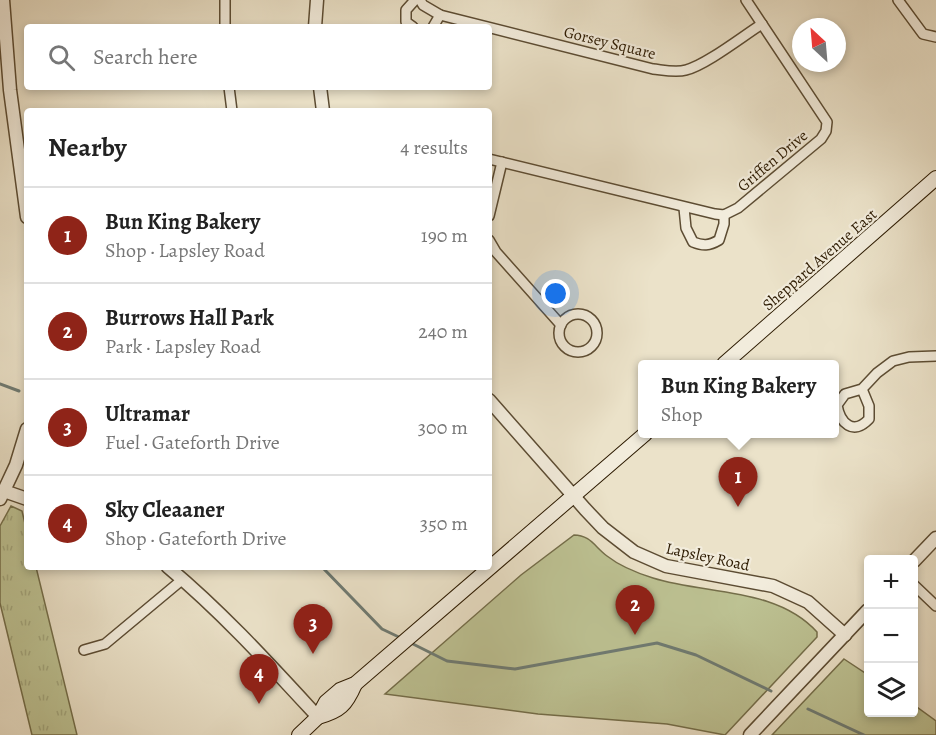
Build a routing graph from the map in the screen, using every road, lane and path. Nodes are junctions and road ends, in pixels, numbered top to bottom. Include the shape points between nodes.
1 (3, 0) edge
2 (225, 0) edge
3 (317, 0) edge
4 (415, 0) edge
5 (420, 0) edge
6 (746, 0) edge
7 (898, 0) edge
8 (440, 15) junction
9 (2, 16) edge
10 (225, 24) edge
11 (315, 24) edge
12 (409, 24) edge
13 (435, 24) edge
14 (476, 24) edge
15 (762, 24) junction
16 (492, 28) edge
17 (936, 37) edge
18 (229, 90) edge
19 (320, 90) edge
20 (232, 108) edge
21 (323, 108) edge
22 (492, 160) edge
23 (502, 162) junction
24 (936, 178) edge
25 (24, 194) edge
26 (492, 204) edge
27 (684, 208) junction
28 (724, 215) junction
29 (492, 245) edge
30 (561, 325) junction
31 (936, 356) edge
32 (729, 360) edge
33 (862, 389) dead end
34 (492, 402) edge
35 (640, 438) edge
36 (24, 439) edge
37 (2, 495) edge
38 (572, 495) junction
39 (24, 499) edge
40 (936, 538) edge
41 (918, 557) edge
42 (492, 564) edge
43 (172, 570) edge
44 (485, 570) edge
45 (183, 579) junction
46 (918, 589) edge
47 (936, 606) edge
48 (864, 614) edge
49 (845, 635) junction
50 (84, 650) dead end
51 (318, 717) junction
52 (299, 735) edge
53 (750, 735) edge

1 - 9 street
2 - 10 street
3 - 11 street
4 - 12 street via 406,10
5 - 8 street, Gorsey Square
6 - 15 street, Griffen Drive
7 - 17 street via 923,34
8 - 13 street
8 - 14 street, Gorsey Square
9 - 25 street
15 - 16 street, Gorsey Square via 702,63 670,71
15 - 28 street, Griffen Drive via 827,122 826,131 749,200
18 - 20 street
19 - 21 street
22 - 23 street
23 - 26 street
23 - 27 street
24 - 32 main road, Sheppard Avenue East
27 - 28 street
27 - 28 street via 686,228 693,242 701,245 719,240
29 - 30 street
30 - 30 street via 559,336 569,350 581,352 596,340 596,327 588,316 576,314 564,319
31 - 33 street via 893,361
34 - 38 street, Lapsley Road
35 - 38 main road
36 - 37 street
37 - 39 street
38 - 42 main road
38 - 49 street, Lapsley Road via 633,552 666,566 773,586 808,602
40 - 41 street
43 - 45 street
44 - 51 main road via 355,684 348,700 335,712
45 - 50 street via 105,645
45 - 51 street
46 - 47 street
48 - 49 street
49 - 53 street
51 - 52 main road

